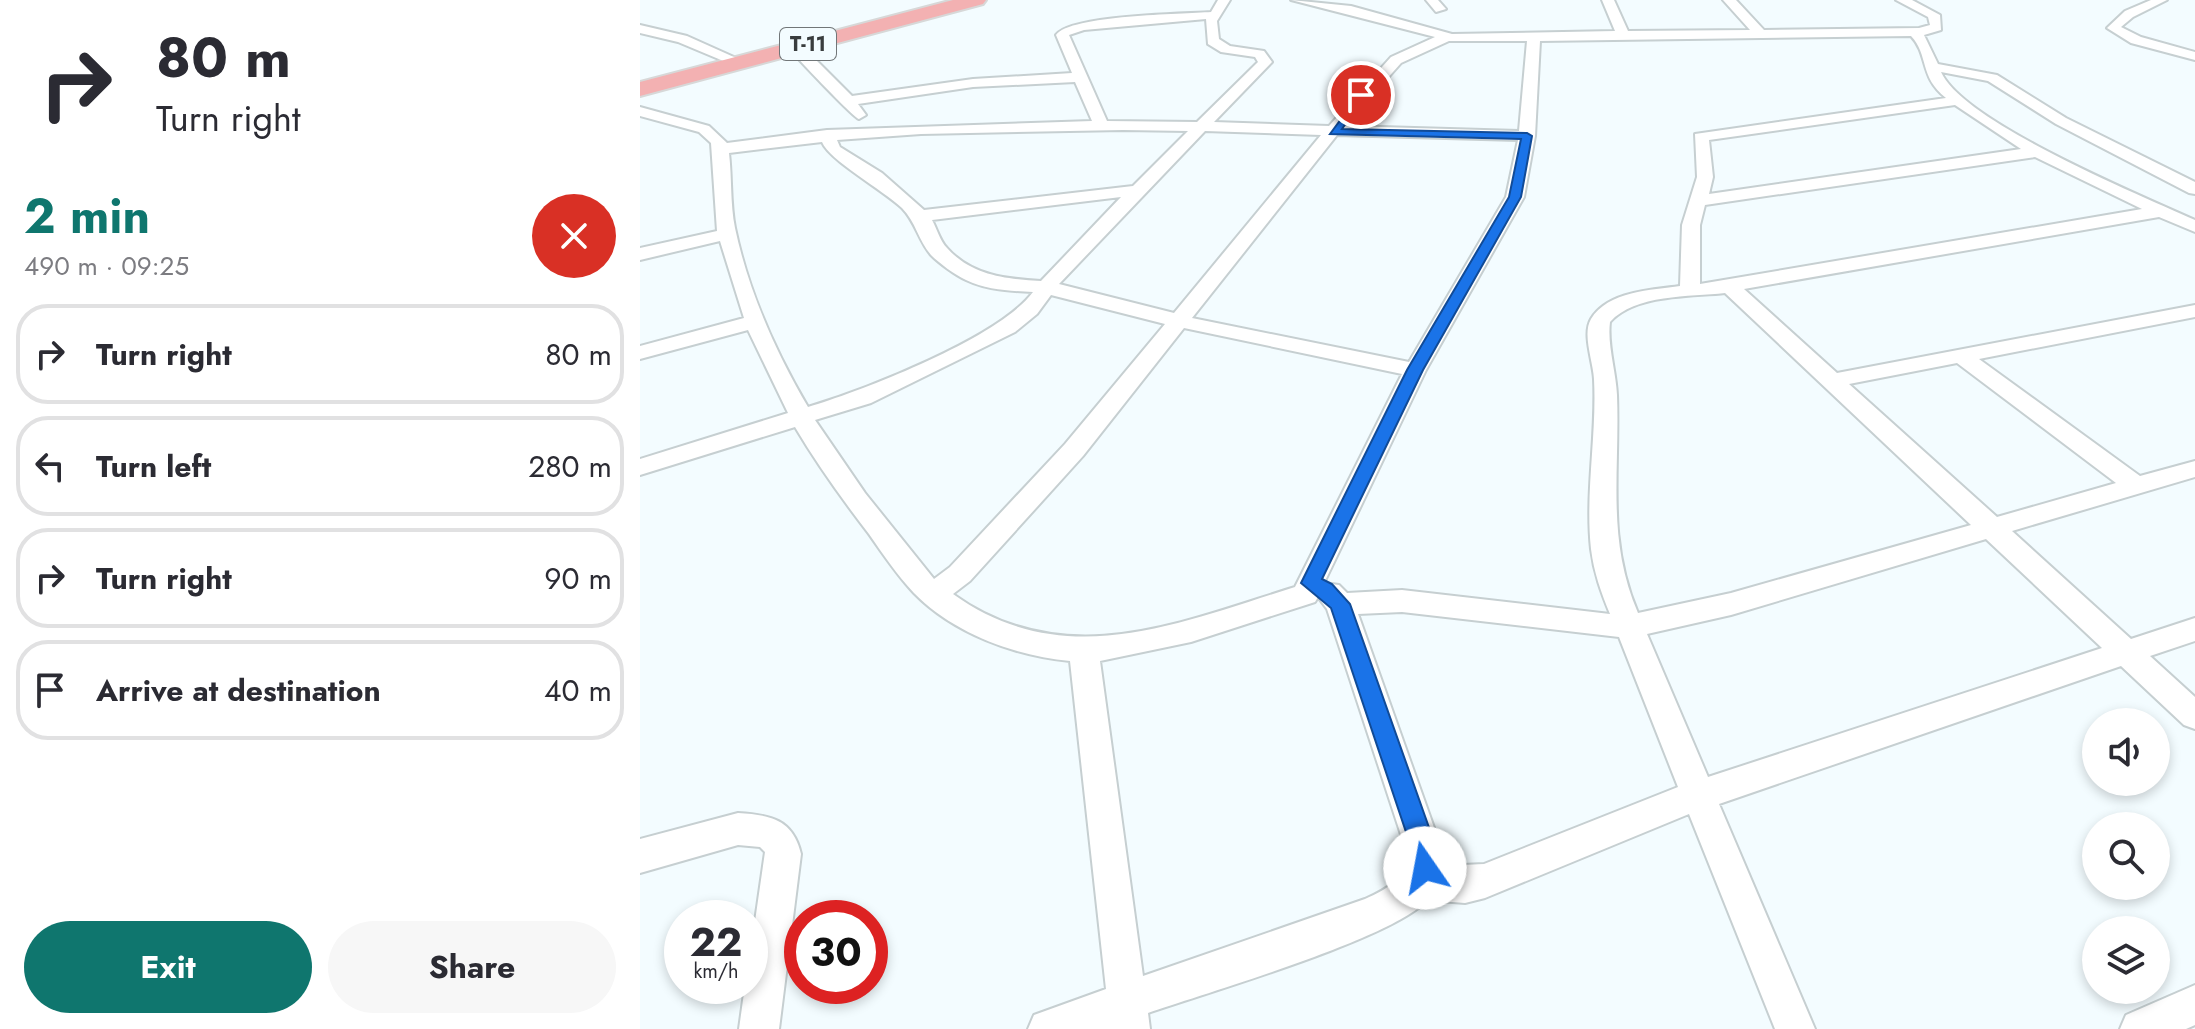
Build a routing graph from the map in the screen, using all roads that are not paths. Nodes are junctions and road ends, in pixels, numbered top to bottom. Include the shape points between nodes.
1 (976, 0) edge
2 (1297, 0) edge
3 (1608, 0) edge
4 (1729, 0) edge
5 (1902, 0) edge
6 (2161, 0) edge
7 (1218, 8) edge
8 (640, 29) edge
9 (1914, 32) junction
10 (1760, 33) junction
11 (1623, 35) junction
12 (1447, 37) junction
13 (1534, 37) junction
14 (795, 47) junction
15 (2195, 56) edge
16 (738, 62) junction
17 (1929, 66) junction
18 (1081, 77) junction
19 (644, 86) edge
20 (1959, 100) junction
21 (849, 101) junction
22 (640, 111) edge
23 (1101, 125) junction
24 (1202, 127) junction
25 (871, 130) junction
26 (1334, 132) junction
27 (827, 135) junction
28 (1527, 136) junction
29 (720, 149) junction
30 (2042, 151) junction
31 (2195, 189) edge
32 (1141, 190) junction
33 (1699, 201) junction
34 (2161, 211) junction
35 (920, 216) junction
36 (2195, 227) edge
37 (727, 234) junction
38 (640, 254) edge
39 (1729, 286) junction
40 (1045, 287) junction
41 (1690, 291) junction
42 (2192, 315) edge
43 (1179, 321) junction
44 (753, 322) junction
45 (640, 353) edge
46 (1960, 355) junction
47 (1415, 370) junction
48 (1831, 381) junction
49 (801, 419) junction
50 (640, 467) edge
51 (2195, 469) edge
52 (2136, 486) junction
53 (1990, 529) junction
54 (1311, 583) junction
55 (934, 594) junction
56 (1340, 604) junction
57 (1627, 627) junction
58 (2195, 629) edge
59 (1080, 650) junction
60 (2123, 652) junction
61 (2195, 716) edge
62 (1700, 796) junction
63 (640, 856) edge
64 (1420, 882) junction
65 (2195, 1005) edge
66 (1128, 1014) edge
67 (759, 1029) edge
68 (1048, 1029) edge
69 (1795, 1029) edge
70 (2140, 1029) edge

1 - 14 highway, T-11
2 - 12 street
3 - 11 street
4 - 10 street
5 - 9 street via 1934,15 1937,27
6 - 15 street via 2129,14 2113,28
7 - 18 street via 1067,30 1062,35
7 - 24 street via 1211,31 1215,44 1259,54 1265,62
8 - 16 street
9 - 10 street
9 - 17 street via 1924,40
10 - 11 street
11 - 13 street
12 - 13 street
12 - 26 street via 1386,68
13 - 28 street
14 - 16 highway, T-11
14 - 21 street
16 - 19 highway, T-11
17 - 20 street via 1943,88
17 - 31 street via 1992,78 2061,121
18 - 21 street via 973,83
18 - 23 street
20 - 30 street
20 - 33 street via 1705,135 1698,142 1705,168
21 - 25 street
22 - 29 street via 704,129 719,141
23 - 24 street
23 - 25 street
24 - 26 street
24 - 32 street
25 - 27 street
26 - 28 street
26 - 43 street
27 - 29 street
27 - 35 street via 833,150 876,177
28 - 47 street via 1515,197
29 - 37 street
30 - 33 street
30 - 34 street
32 - 35 street
32 - 40 street
33 - 41 street via 1688,247
34 - 36 street
34 - 39 street
35 - 40 street via 938,251 959,269 1002,285
37 - 38 street
37 - 44 street
39 - 41 street
39 - 48 street
40 - 43 street
40 - 49 street via 1021,318 993,338 896,384
41 - 57 street via 1617,305 1598,327 1605,417 1601,530 1610,580
42 - 46 street
43 - 47 street
43 - 55 street via 1074,450 960,574
44 - 45 street
44 - 49 street
46 - 48 street
46 - 52 street
47 - 54 street
48 - 53 street
49 - 50 street
49 - 55 street via 908,568
51 - 52 street
52 - 53 street
53 - 57 street via 1731,604
53 - 60 street
54 - 56 street
54 - 59 street via 1305,594 1194,627 1108,649
55 - 59 street via 1010,637
56 - 57 street via 1402,601
56 - 64 street via 1425,853
57 - 62 street
58 - 60 street
59 - 66 street via 1088,669
60 - 61 street
60 - 62 street
62 - 64 street via 1581,837 1485,881
62 - 69 street
63 - 67 street via 738,829 768,831 781,844
64 - 66 street via 1400,903
65 - 70 street
66 - 68 street

